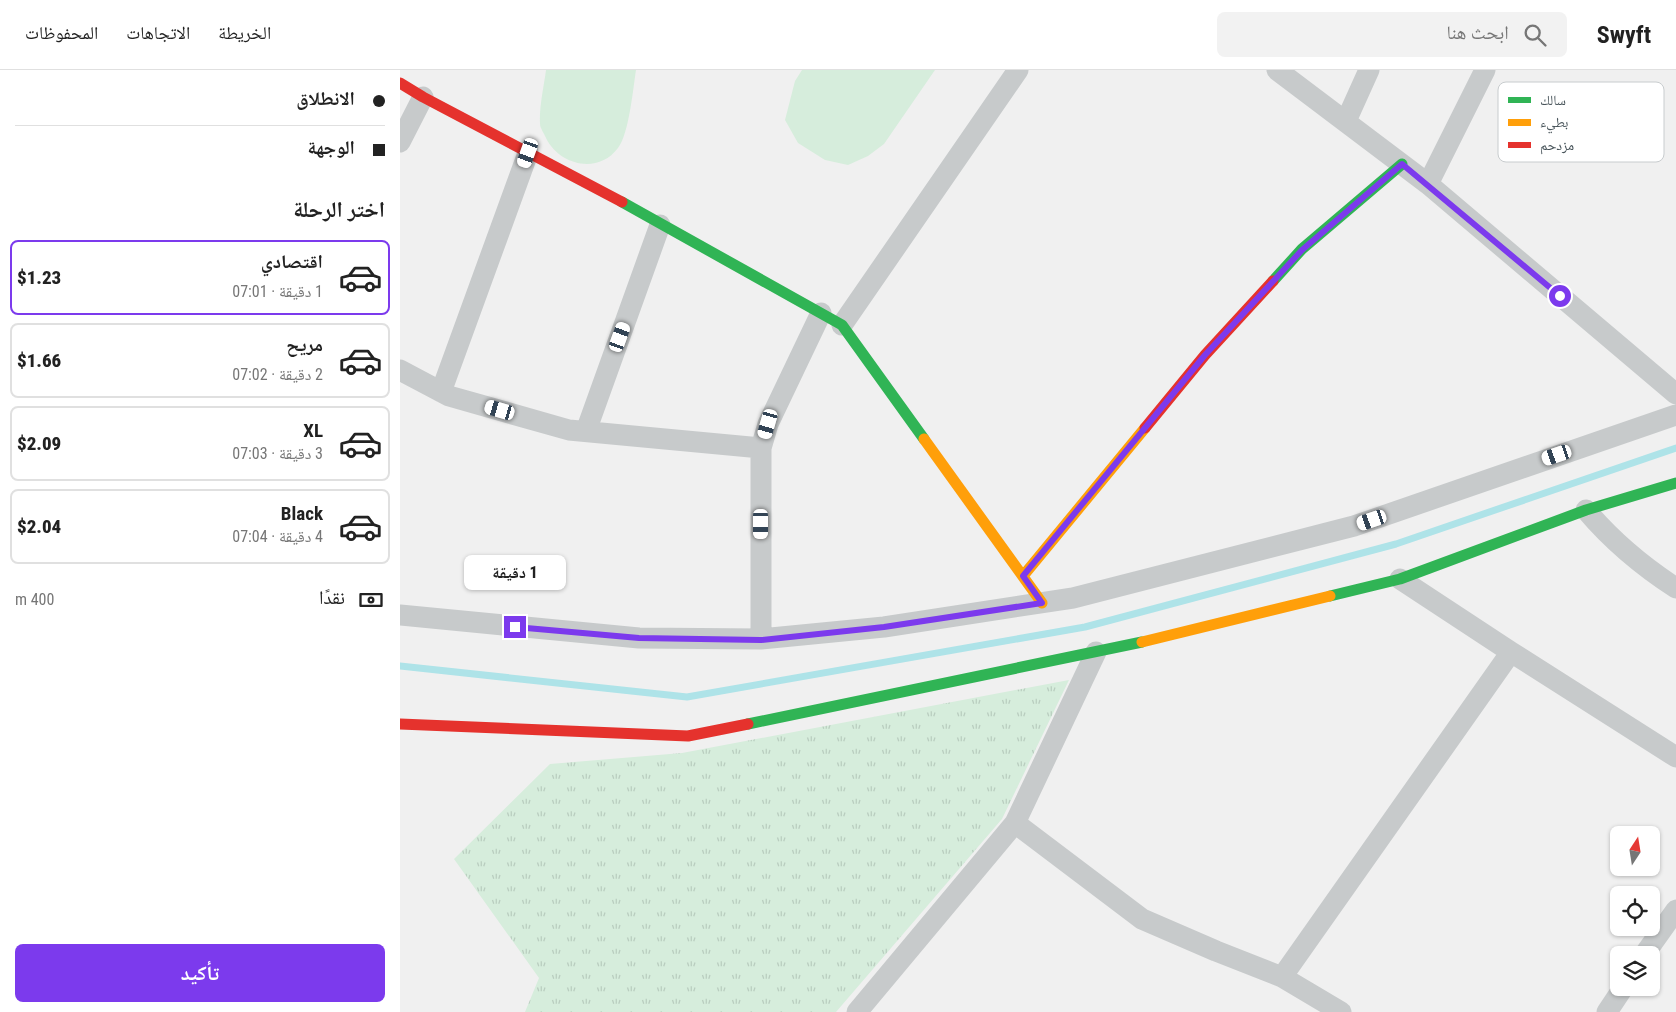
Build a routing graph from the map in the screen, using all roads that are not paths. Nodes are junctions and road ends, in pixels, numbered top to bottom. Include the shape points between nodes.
1 (1018, 70) edge
2 (1277, 70) edge
3 (1369, 70) edge
4 (1485, 70) edge
5 (400, 83) edge
6 (423, 97) junction
7 (1346, 121) junction
8 (400, 142) edge
9 (528, 153) junction
10 (1402, 164) junction
11 (1428, 184) junction
12 (660, 224) junction
13 (821, 313) junction
14 (842, 325) junction
15 (400, 370) edge
16 (441, 392) junction
17 (1676, 394) edge
18 (1676, 415) edge
19 (586, 431) junction
20 (761, 448) junction
21 (1676, 483) edge
22 (1586, 510) junction
23 (1023, 576) junction
24 (1400, 579) junction
25 (1676, 588) edge
26 (1042, 603) junction
27 (400, 615) edge
28 (761, 640) junction
29 (1096, 652) junction
30 (1511, 652) junction
31 (400, 724) edge
32 (1676, 757) edge
33 (1015, 824) junction
34 (1676, 910) edge
35 (1650, 946) edge
36 (1282, 977) junction
37 (1618, 996) edge
38 (857, 1012) edge
39 (1341, 1012) edge
40 (1607, 1012) edge

1 - 14 street
2 - 7 street
3 - 7 street
4 - 11 street
5 - 6 street
6 - 8 street
6 - 9 street
7 - 10 street
9 - 12 street
9 - 16 street
10 - 11 street
10 - 23 street via 1302,250 1205,355
11 - 17 street
12 - 13 street
12 - 19 street
13 - 14 street
13 - 20 street via 768,424
14 - 23 street
15 - 16 street
16 - 19 street via 569,430
18 - 26 street via 1354,526 1073,598
19 - 20 street
20 - 28 street
21 - 22 street
22 - 24 street
22 - 25 street via 1604,532 1631,556
23 - 26 street
24 - 29 street
24 - 30 street
26 - 28 street via 884,627
27 - 28 street via 639,638
29 - 31 street via 688,736
29 - 33 street
30 - 32 street
30 - 36 street
33 - 36 street via 1142,918
33 - 38 street
34 - 35 street
36 - 39 street
37 - 40 street

